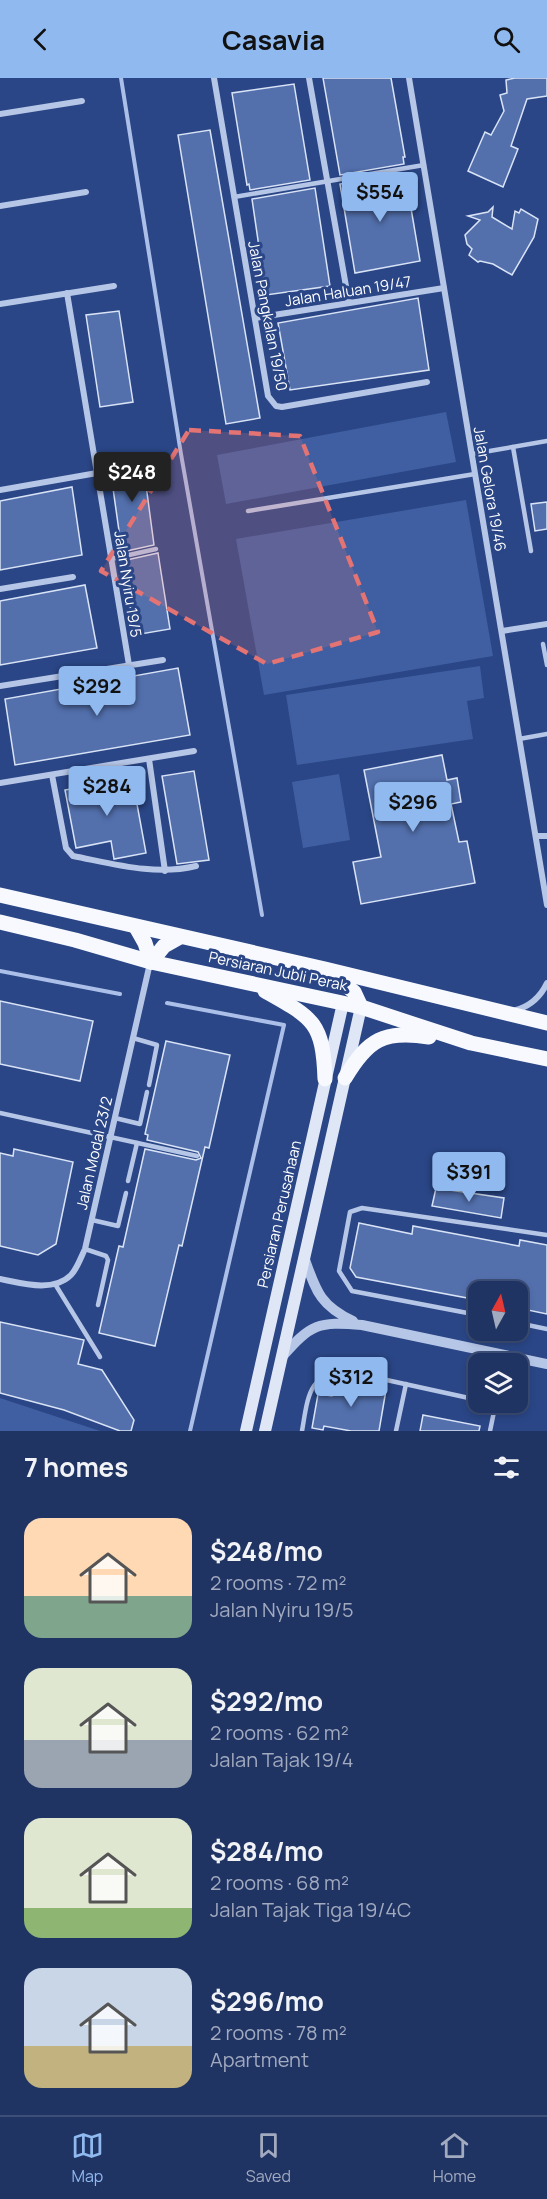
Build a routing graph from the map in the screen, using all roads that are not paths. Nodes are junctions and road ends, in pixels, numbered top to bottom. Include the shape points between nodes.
1 (214, 78) edge
2 (309, 78) edge
3 (409, 78) edge
4 (82, 101) dead end
5 (0, 114) edge
6 (424, 165) junction
7 (328, 182) junction
8 (86, 192) dead end
9 (234, 197) junction
10 (0, 206) edge
11 (114, 286) dead end
12 (444, 288) junction
13 (67, 293) junction
14 (349, 303) junction
15 (0, 304) edge
16 (255, 318) junction
17 (427, 382) dead end
18 (547, 441) edge
19 (513, 447) junction
20 (472, 454) junction
21 (97, 473) junction
22 (475, 474) junction
23 (0, 490) edge
24 (248, 511) dead end
25 (156, 549) dead end
26 (531, 551) dead end
27 (111, 559) junction
28 (73, 577) dead end
29 (0, 589) edge
30 (547, 624) edge
31 (502, 631) junction
32 (543, 644) dead end
33 (163, 660) dead end
34 (547, 665) edge
35 (129, 666) junction
36 (0, 686) edge
37 (547, 734) edge
38 (519, 739) junction
39 (194, 752) dead end
40 (148, 759) junction
41 (52, 775) junction
42 (0, 781) edge
43 (536, 836) junction
44 (547, 836) edge
45 (196, 866) dead end
46 (165, 871) junction
47 (0, 895) edge
48 (547, 905) edge
49 (0, 922) edge
50 (136, 927) junction
51 (180, 937) junction
52 (150, 962) junction
53 (325, 969) junction
54 (248, 982) junction
55 (383, 983) junction
56 (547, 983) edge
57 (354, 992) junction
58 (343, 1003) junction
59 (361, 1007) junction
60 (500, 1013) junction
61 (547, 1023) edge
62 (133, 1038) junction
63 (471, 1043) junction
64 (547, 1059) edge
65 (345, 1078) junction
66 (325, 1079) junction
67 (149, 1085) dead end
68 (147, 1092) dead end
69 (0, 1113) edge
70 (115, 1118) junction
71 (110, 1137) junction
72 (137, 1143) junction
73 (197, 1156) dead end
74 (128, 1181) dead end
75 (126, 1193) dead end
76 (92, 1220) junction
77 (547, 1235) edge
78 (85, 1249) junction
79 (304, 1257) junction
80 (0, 1279) edge
81 (55, 1284) junction
82 (98, 1305) dead end
83 (468, 1314) edge
84 (362, 1325) junction
85 (528, 1325) edge
86 (547, 1329) edge
87 (479, 1353) edge
88 (100, 1357) dead end
89 (282, 1357) junction
90 (528, 1362) edge
91 (547, 1364) edge
92 (406, 1384) junction
93 (468, 1398) edge
94 (493, 1413) edge
95 (246, 1431) edge
96 (265, 1431) edge
97 (302, 1431) edge
98 (396, 1431) edge
99 (490, 1431) edge

1 - 9 street, Jalan Pangkalan 19/50
2 - 7 street
3 - 6 street, Jalan Gelora 19/46
4 - 5 street
6 - 7 lane
6 - 12 street, Jalan Gelora 19/46
7 - 9 lane
7 - 14 street
8 - 10 street
9 - 16 street, Jalan Pangkalan 19/50
11 - 13 street
12 - 14 street, Jalan Haluan 19/47
12 - 20 street, Jalan Gelora 19/46
13 - 15 street
13 - 21 street, Jalan Nyiru 19/5
14 - 16 street, Jalan Haluan 19/47
16 - 17 street, Jalan Pangkalan 19/50 via 268,396 276,406
18 - 19 lane
19 - 20 lane
19 - 26 lane
20 - 22 street, Jalan Gelora 19/46
21 - 23 street
21 - 27 street, Jalan Nyiru 19/5
22 - 24 lane
22 - 31 street, Jalan Gelora 19/46
25 - 27 lane
27 - 35 street, Jalan Nyiru 19/5
28 - 29 street
30 - 31 street
31 - 38 street, Jalan Gelora 19/46
32 - 34 lane
33 - 35 street
35 - 36 street
37 - 38 lane
38 - 43 street, Jalan Gelora 19/46
39 - 40 street
40 - 41 street
40 - 46 street
41 - 42 street
41 - 46 street via 66,848 73,856
43 - 44 street
43 - 48 street, Jalan Gelora 19/46
45 - 46 street
47 - 50 main road, Persiaran Jubli Perak
49 - 52 main road, Persiaran Jubli Perak
50 - 51 main road, Persiaran Jubli Perak
50 - 52 main road
51 - 52 main road via 164,946
51 - 53 main road, Persiaran Jubli Perak
52 - 54 main road, Persiaran Jubli Perak
52 - 62 street, Jalan Modal 23/2
53 - 55 main road, Persiaran Jubli Perak
53 - 57 main road
54 - 58 main road, Persiaran Jubli Perak
54 - 66 main road via 308,1018 324,1050
55 - 57 main road
55 - 60 main road, Persiaran Jubli Perak
56 - 60 street via 542,994 525,1008
57 - 58 main road
57 - 59 main road
58 - 59 main road, Persiaran Jubli Perak
58 - 66 main road, Persiaran Perusahaan
59 - 63 main road, Persiaran Jubli Perak
59 - 65 main road
60 - 61 main road, Persiaran Jubli Perak
62 - 67 lane via 157,1045
62 - 70 street, Jalan Modal 23/2
63 - 64 main road, Persiaran Jubli Perak
63 - 65 main road via 395,1034 358,1056
65 - 79 main road
66 - 95 main road, Persiaran Perusahaan
68 - 70 lane via 140,1124
69 - 71 lane
70 - 71 street, Jalan Modal 23/2
71 - 72 lane
71 - 76 street, Jalan Modal 23/2
72 - 73 lane
72 - 74 lane
75 - 76 lane via 118,1226
76 - 78 street, Jalan Modal 23/2
77 - 83 lane via 362,1208 350,1212 339,1271 352,1291
78 - 81 street, Jalan Modal 23/2 via 71,1275
78 - 82 lane via 101,1253 108,1260
79 - 84 street via 326,1305
79 - 89 main road
80 - 81 street via 41,1286
81 - 88 lane
84 - 87 street
84 - 89 street via 331,1322 315,1326
85 - 86 lane
89 - 96 main road
90 - 91 street
92 - 93 lane
92 - 97 lane via 350,1372 322,1376 308,1394
92 - 98 lane
94 - 99 lane

